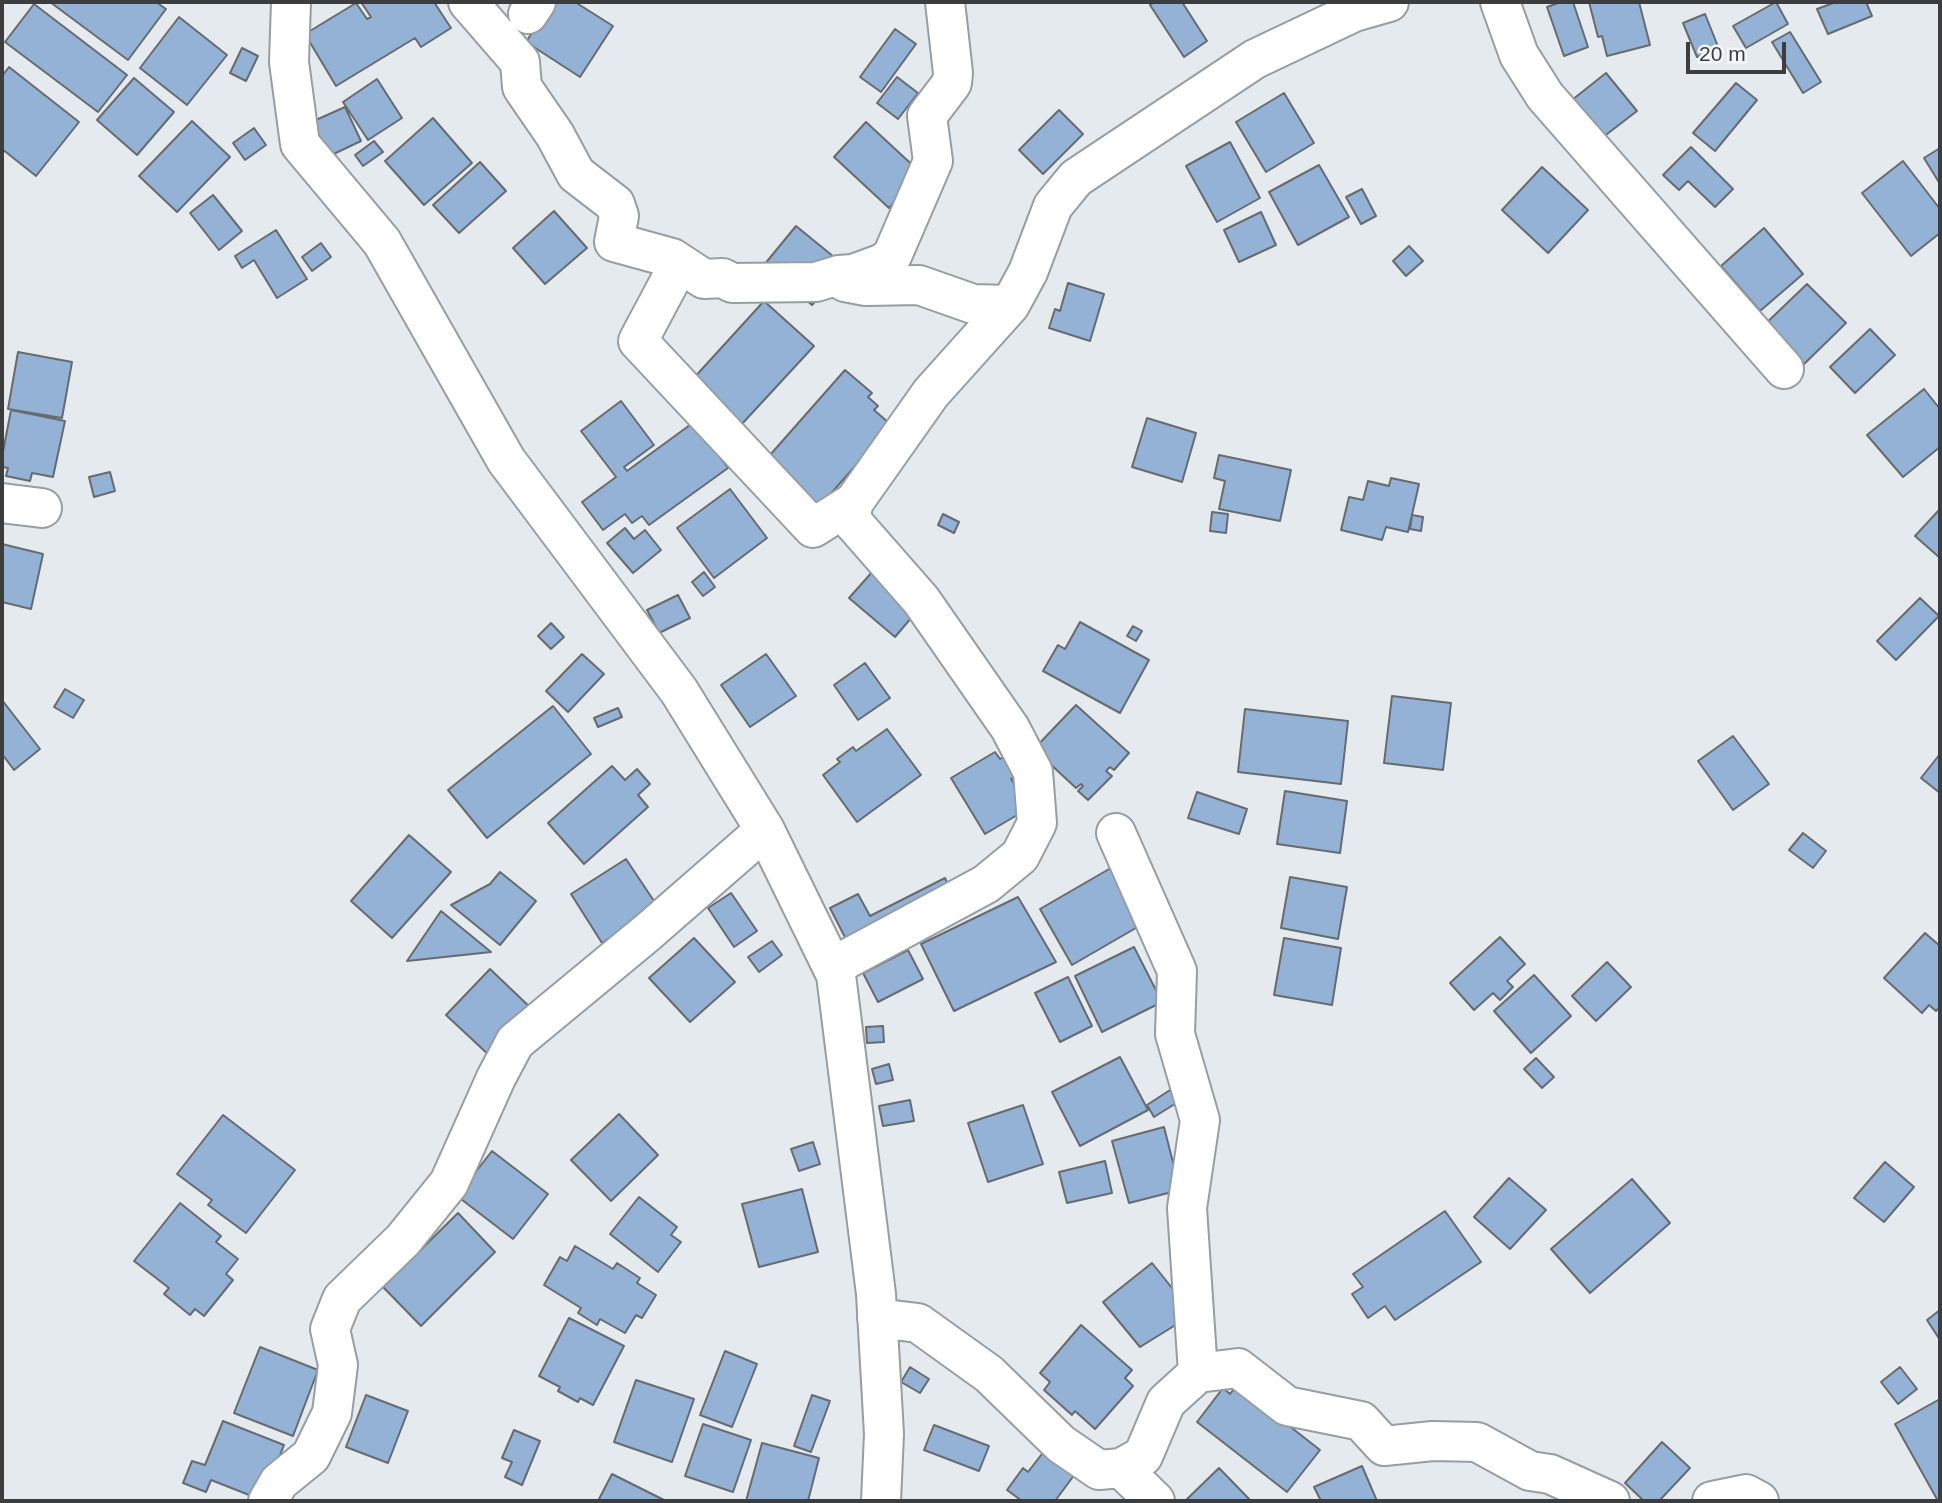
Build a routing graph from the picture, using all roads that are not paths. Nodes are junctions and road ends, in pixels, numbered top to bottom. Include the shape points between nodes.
1 (292, 2) edge
2 (468, 2) edge
3 (945, 2) edge
4 (1389, 2) edge
5 (1500, 2) edge
6 (676, 261) junction
7 (829, 279) junction
8 (1010, 305) junction
9 (1784, 369) dead end
10 (854, 502) junction
11 (2, 503) edge
12 (43, 508) dead end
13 (765, 830) junction
14 (1116, 833) dead end
15 (832, 967) junction
16 (877, 1318) junction
17 (1198, 1373) junction
18 (1121, 1468) junction
19 (268, 1501) edge
20 (881, 1501) edge
21 (1154, 1501) edge
22 (1611, 1501) edge
23 (1712, 1501) edge
24 (1759, 1501) edge

1 - 13 street via 289,61 300,144 382,242 506,460 679,691
2 - 6 street via 520,62 522,87 576,174 615,204 619,216 613,240
3 - 7 street via 952,83 927,116 933,160 926,178 892,256 853,274
4 - 8 street via 1354,12 1255,59 1076,178 1053,206
5 - 9 street via 1519,55 1545,96
6 - 7 street via 704,279 723,278 732,283
6 - 10 street via 638,341 813,528
7 - 8 street via 866,286 919,285 973,304
8 - 10 street via 932,393
10 - 15 street via 850,519 921,600 1010,728 1033,772 1037,823 1020,856 986,884
11 - 12 street
13 - 15 street
13 - 19 street via 515,1042 449,1183 403,1240 342,1299 330,1329 338,1365 332,1413 311,1456 279,1482
14 - 17 street via 1177,971 1175,1034 1200,1120 1187,1208
15 - 16 street
16 - 18 street via 918,1323 989,1374 1061,1444 1099,1470
16 - 20 street via 884,1434
17 - 18 street via 1166,1402 1143,1455
17 - 22 street via 1238,1368 1287,1406 1361,1421 1384,1446 1477,1442 1530,1471 1550,1474
18 - 21 street
23 - 24 street via 1746,1494

